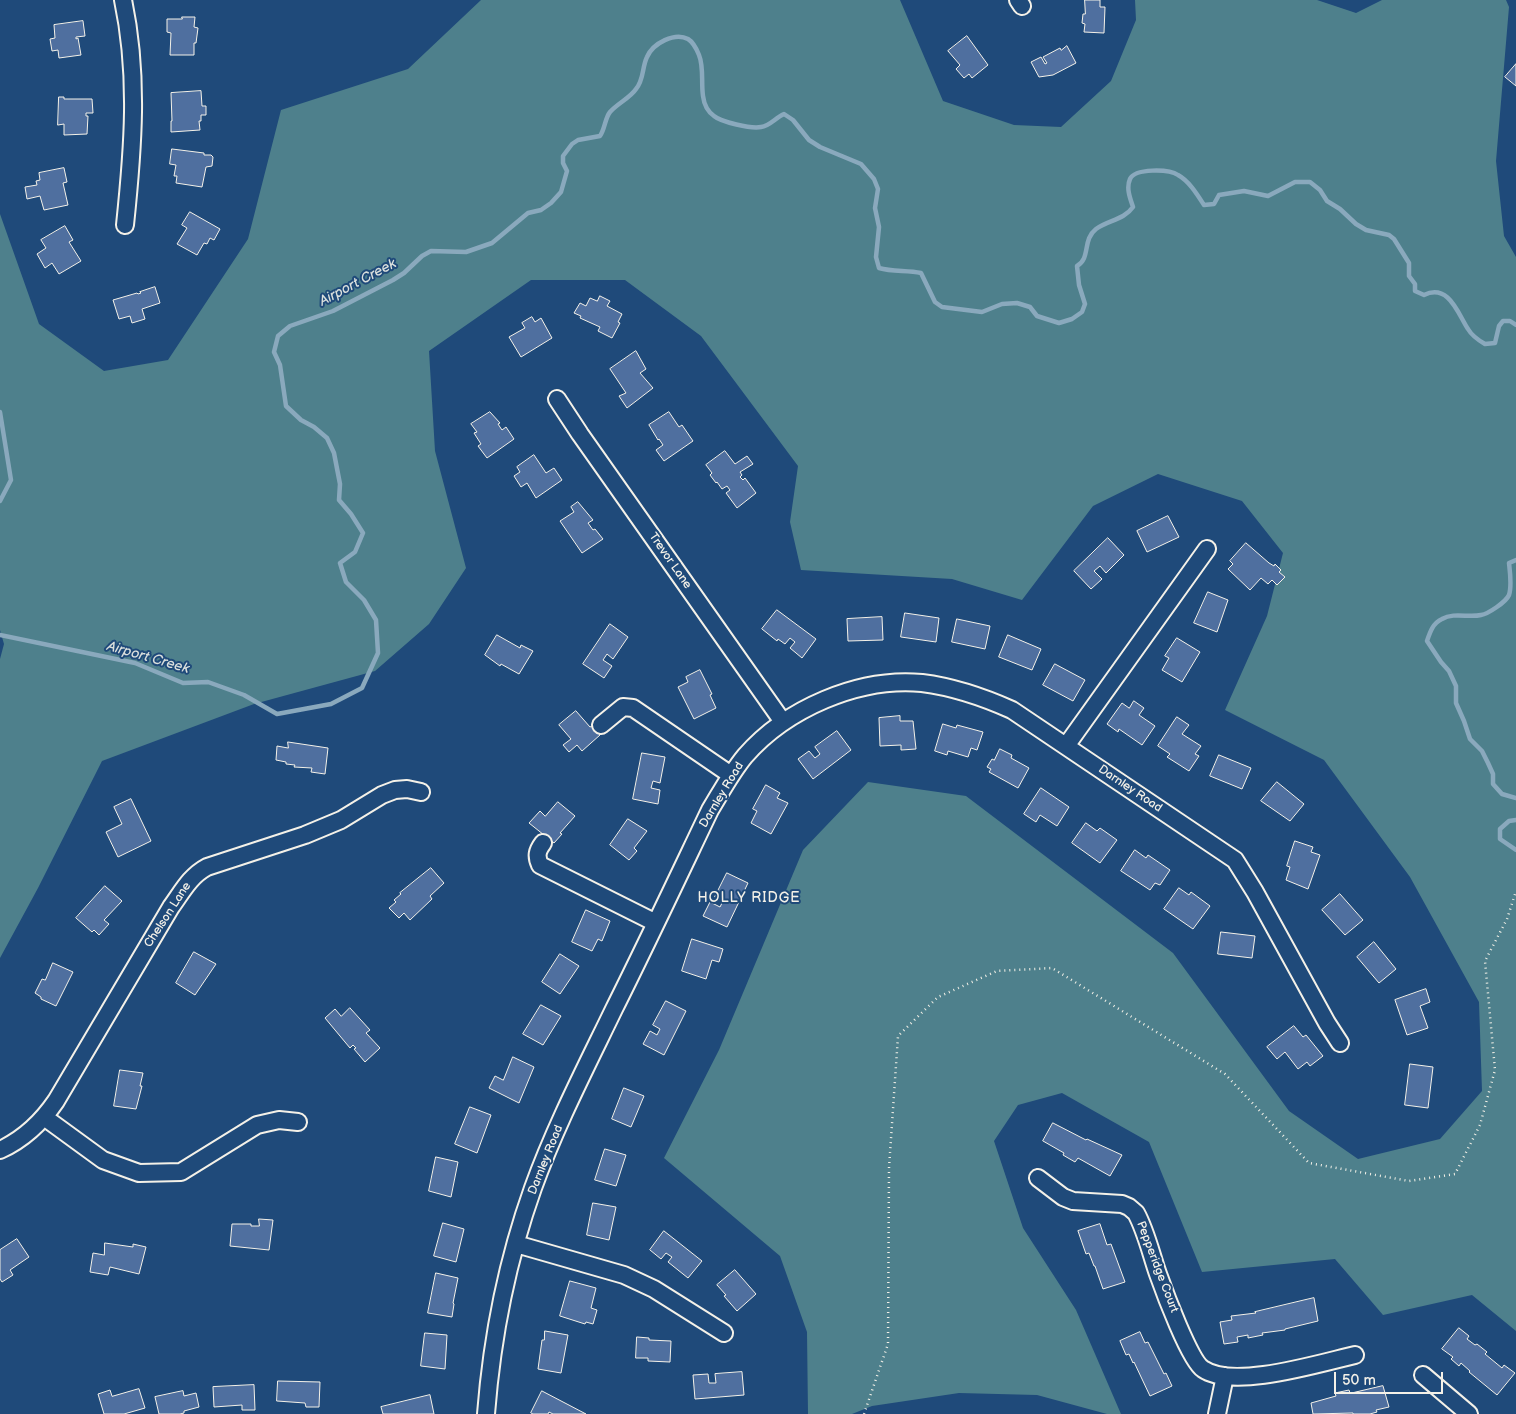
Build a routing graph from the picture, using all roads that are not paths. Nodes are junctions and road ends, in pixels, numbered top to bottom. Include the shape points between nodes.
1 (123, 0) edge
2 (125, 225) dead end
3 (557, 399) dead end
4 (1207, 549) dead end
5 (783, 722) junction
6 (601, 725) dead end
7 (1066, 746) junction
8 (731, 775) junction
9 (421, 792) dead end
10 (543, 843) dead end
11 (656, 923) junction
12 (1340, 1043) dead end
13 (44, 1117) junction
14 (298, 1122) dead end
15 (0, 1150) edge
16 (1038, 1178) dead end
17 (516, 1244) junction
18 (724, 1333) dead end
19 (1355, 1355) dead end
20 (1423, 1375) dead end
21 (1225, 1376) junction
22 (486, 1414) edge
23 (1217, 1414) edge
24 (1469, 1414) edge

1 - 2 street via 132,63 133,101 133,149
3 - 5 street, Trevor Lane
4 - 7 street
5 - 7 street, Darnley Road via 824,700 851,691 903,682 921,683 988,699 1012,710
5 - 8 street, Darnley Road via 763,738
6 - 8 street via 623,707 633,708
7 - 12 street, Darnley Road via 1235,860
8 - 11 street, Darnley Road via 710,810
9 - 13 street, Chelson Lane via 395,790 341,820 207,867 192,877
10 - 11 street via 538,850 540,865
11 - 17 street, Darnley Road via 590,1057 545,1159
13 - 14 street via 103,1160 139,1173 181,1172 257,1125 279,1120
13 - 15 street, Chelson Lane via 23,1137
16 - 21 street, Pepperidge Court via 1073,1202 1122,1204 1136,1213 1194,1360 1202,1369
17 - 18 street via 624,1275 654,1289
17 - 22 street, Darnley Road via 497,1324
19 - 21 street, Pepperidge Court via 1261,1376
20 - 24 street
21 - 23 street

